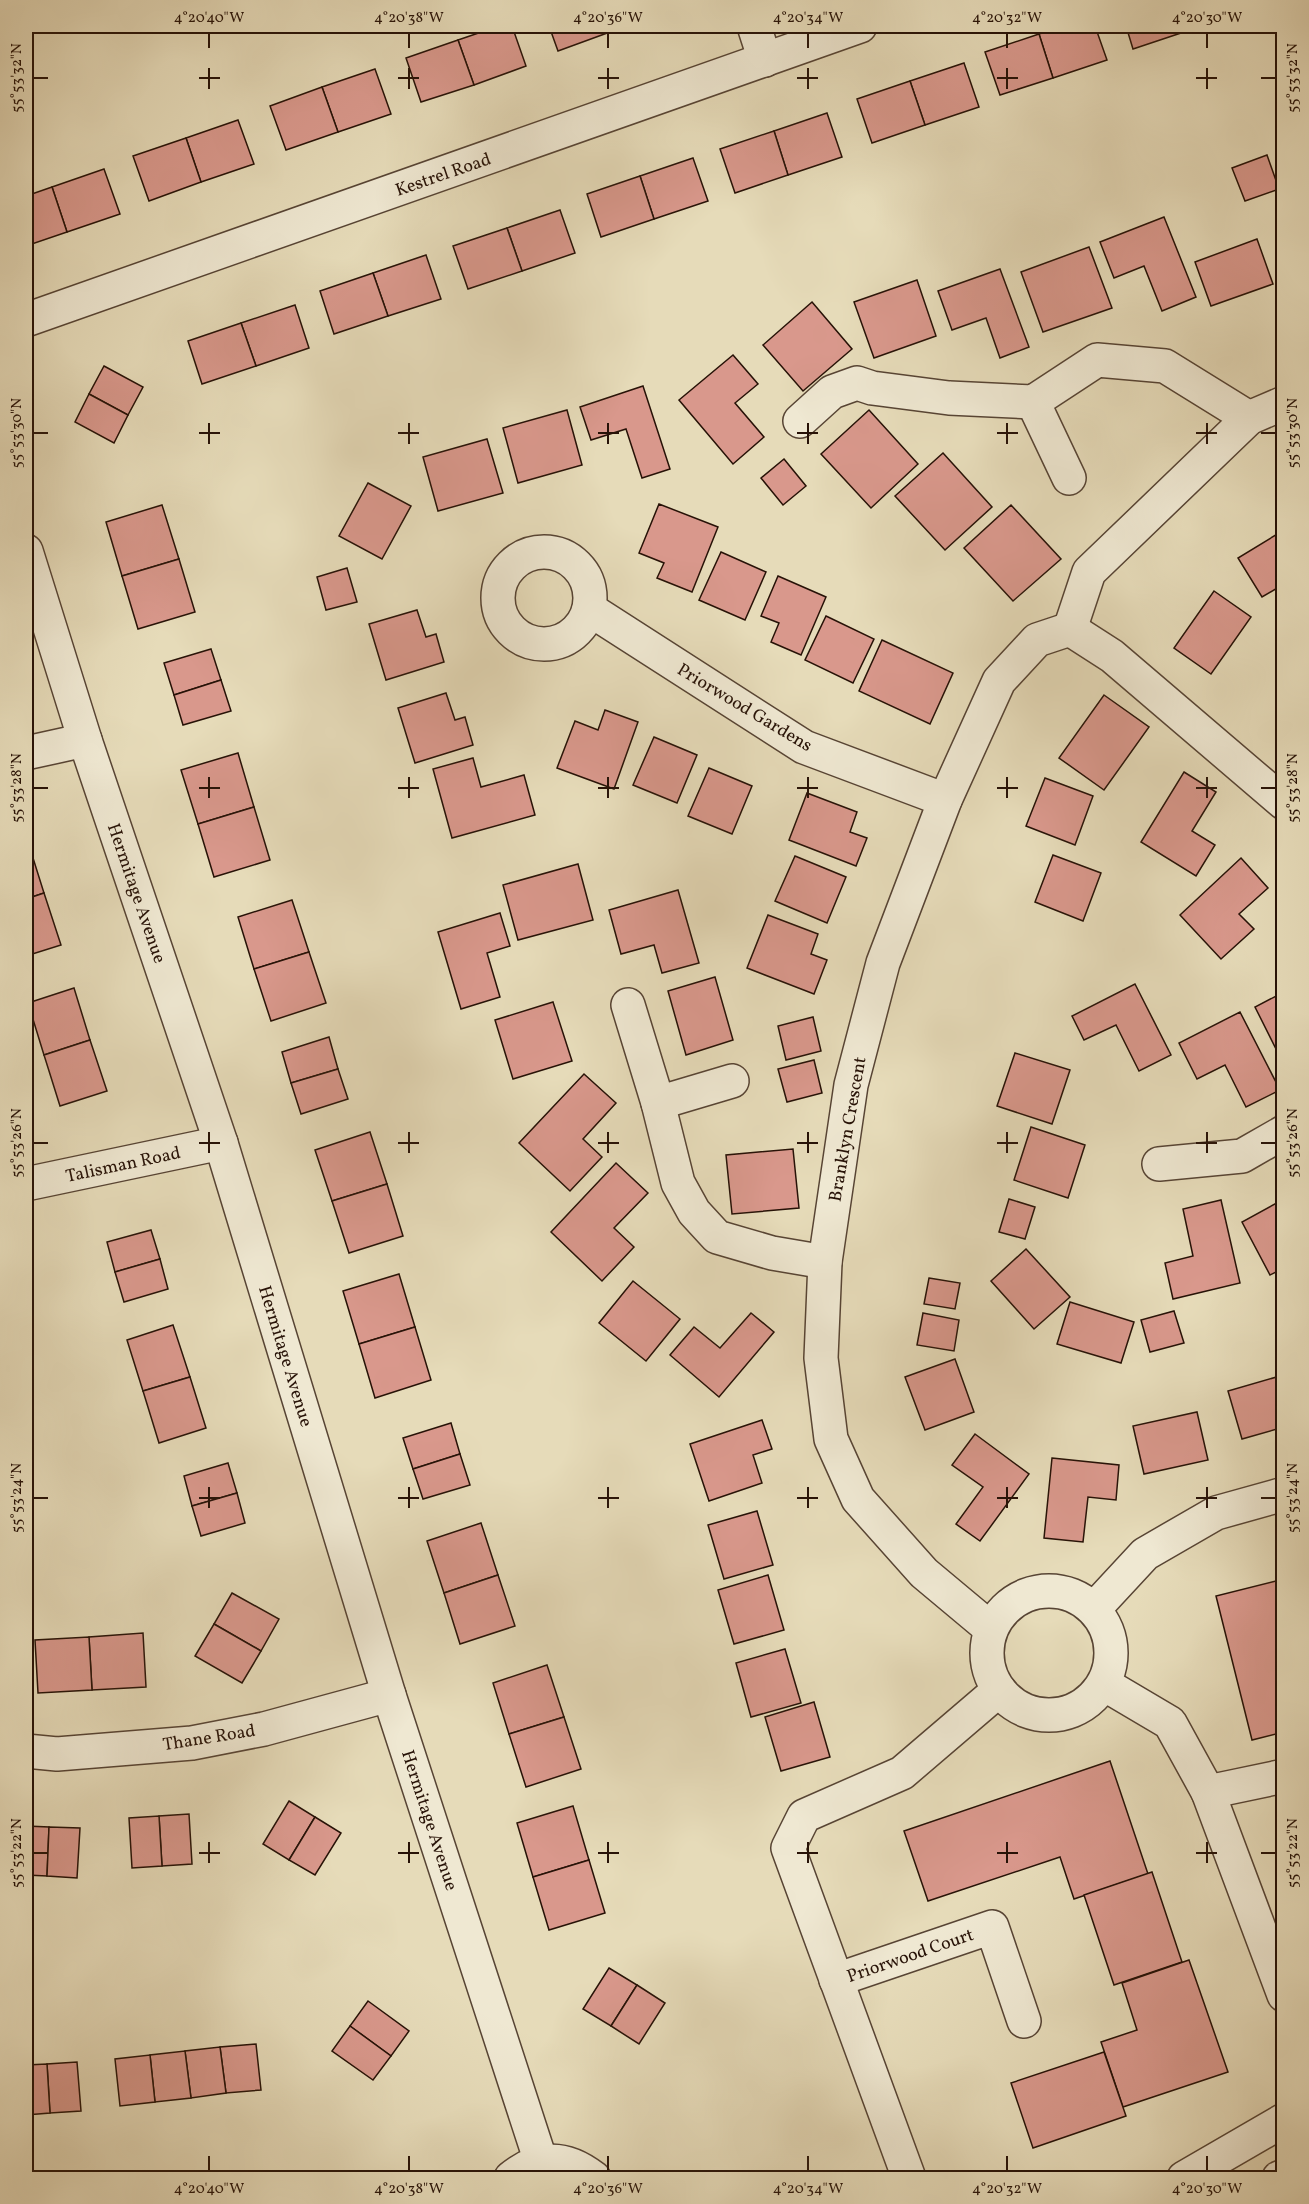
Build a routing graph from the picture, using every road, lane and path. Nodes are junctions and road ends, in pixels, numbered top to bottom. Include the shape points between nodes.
1 (754, 26) edge
2 (860, 26) edge
3 (765, 60) junction
4 (26, 320) edge
5 (1033, 402) junction
6 (1284, 403) edge
7 (1249, 418) junction
8 (800, 421) dead end
9 (1069, 477) dead end
10 (26, 551) edge
11 (589, 609) dead end
12 (1070, 629) junction
13 (85, 740) junction
14 (26, 753) edge
15 (945, 800) junction
16 (1284, 803) edge
17 (628, 1005) dead end
18 (732, 1081) dead end
19 (658, 1103) junction
20 (1284, 1132) edge
21 (221, 1143) junction
22 (1159, 1164) dead end
23 (26, 1184) edge
24 (825, 1262) junction
25 (1284, 1494) edge
26 (1094, 1608) junction
27 (991, 1629) junction
28 (1104, 1684) junction
29 (999, 1690) junction
30 (389, 1695) junction
31 (26, 1751) edge
32 (1284, 1776) edge
33 (1208, 1792) junction
34 (836, 1980) junction
35 (1284, 1995) edge
36 (1024, 2021) dead end
37 (1284, 2120) edge
38 (541, 2162) junction
39 (1284, 2176) edge
40 (511, 2178) edge
41 (594, 2178) edge
42 (909, 2178) edge
43 (1184, 2178) edge
44 (1280, 2178) edge

1 - 3 street
2 - 3 street, Kestrel Road
3 - 4 street, Kestrel Road
5 - 7 street via 1097,360 1166,366
5 - 8 street via 949,398 857,383 832,392
5 - 9 street
6 - 7 street
7 - 12 street via 1089,572
10 - 13 street, Hermitage Avenue
11 - 15 street, Priorwood Gardens via 804,747
12 - 15 street, Branklyn Crescent via 1037,640 999,681
12 - 16 street via 1112,656
13 - 14 street
13 - 21 street, Hermitage Avenue
15 - 24 street, Branklyn Crescent via 883,963 854,1074
17 - 19 street
18 - 19 street
19 - 24 street via 678,1183 694,1212 717,1237 772,1253
20 - 22 street via 1242,1156
21 - 23 street, Talisman Road
21 - 30 street, Hermitage Avenue
24 - 27 street, Branklyn Crescent via 821,1358 831,1439 858,1499 924,1573
25 - 26 street via 1216,1513 1145,1554
26 - 27 street via 1077,1596 1037,1591 1002,1612
26 - 28 street via 1106,1625 1112,1644 1111,1665
27 - 29 street via 987,1661
28 - 29 street via 1091,1700 1073,1711 1053,1715 1033,1713 1014,1704
28 - 33 street via 1170,1723
29 - 34 street, Priorwood Court via 902,1773 804,1816 788,1848
30 - 31 street, Thane Road via 264,1729 192,1743 57,1754
30 - 38 street, Hermitage Avenue
32 - 33 street
33 - 35 street
34 - 36 street, Priorwood Court via 992,1927
34 - 42 street, Priorwood Court
37 - 43 street
38 - 40 street
38 - 41 street via 561,2161
39 - 44 street

